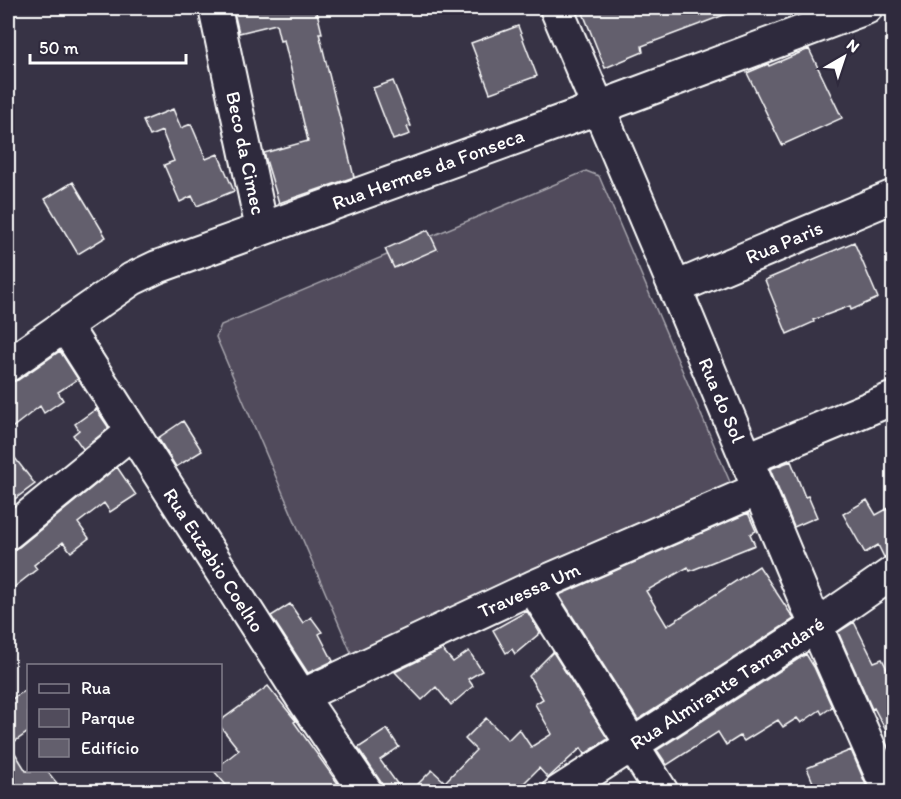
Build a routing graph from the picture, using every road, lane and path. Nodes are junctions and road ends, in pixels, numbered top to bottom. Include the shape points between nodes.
1 (216, 8) edge
2 (556, 8) edge
3 (867, 8) edge
4 (598, 108) junction
5 (894, 196) edge
6 (262, 229) junction
7 (675, 288) junction
8 (65, 326) junction
9 (8, 365) edge
10 (894, 398) edge
11 (132, 432) junction
12 (747, 459) junction
13 (759, 489) junction
14 (8, 533) edge
15 (894, 572) edge
16 (533, 587) junction
17 (816, 626) junction
18 (301, 696) junction
19 (633, 744) junction
20 (366, 792) edge
21 (559, 792) edge
22 (662, 792) edge
23 (889, 792) edge

1 - 6 street, Beco da Cimec
2 - 4 street, Rua do Sol
3 - 4 street, Rua Hermes da Fonseca
4 - 6 street, Rua Hermes da Fonseca
4 - 7 street, Rua do Sol
5 - 7 street, Rua Paris
6 - 8 street, Rua Hermes da Fonseca via 132,279
7 - 12 street, Rua do Sol
8 - 9 street, Rua Hermes da Fonseca
8 - 11 street, Rua Euzebio Coelho
10 - 12 street
11 - 14 street
11 - 18 street, Rua Euzebio Coelho
12 - 13 street, Rua do Sol
13 - 16 street, Travessa Um
13 - 17 street, Rua do Sol
15 - 17 street, Rua Almirante Tamandaré
16 - 18 street, Travessa Um
16 - 19 street
17 - 19 street, Rua Almirante Tamandaré
17 - 23 street, Rua do Sol
18 - 20 street, Rua Euzebio Coelho
19 - 21 street, Rua Almirante Tamandaré
19 - 22 street

